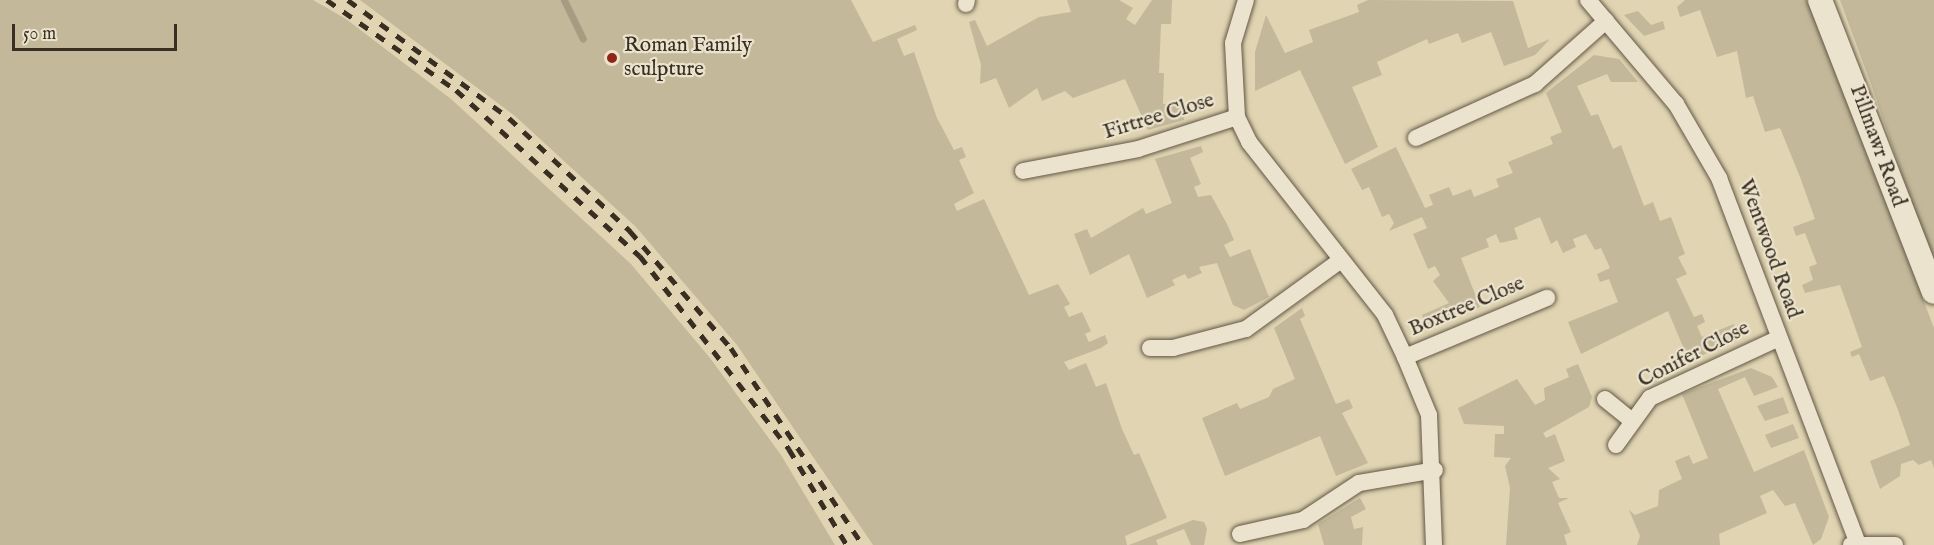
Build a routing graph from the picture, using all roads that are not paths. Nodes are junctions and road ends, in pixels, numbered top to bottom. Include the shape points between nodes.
1 (1245, 0) edge
2 (1588, 0) edge
3 (1820, 0) edge
4 (1606, 21) junction
5 (1237, 117) junction
6 (1416, 138) dead end
7 (1023, 171) dead end
8 (1341, 260) junction
9 (1934, 292) edge
10 (1547, 298) dead end
11 (1777, 339) junction
12 (1150, 348) dead end
13 (1405, 357) junction
14 (1605, 399) dead end
15 (1630, 419) junction
16 (1616, 446) dead end
17 (1435, 470) junction
18 (1240, 534) dead end
19 (1854, 543) edge
20 (1434, 545) edge
21 (1895, 545) edge

1 - 5 street via 1233,43
2 - 4 street, Wentwood Road
3 - 9 street, Pillmawr Road
4 - 6 street via 1535,84
4 - 11 street, Wentwood Road via 1676,104 1719,178
5 - 7 street, Firtree Close via 1138,149
5 - 8 street via 1249,142
8 - 12 street via 1246,329 1173,348
8 - 13 street via 1385,315
10 - 13 street, Boxtree Close
11 - 15 street, Conifer Close via 1650,398
11 - 19 street, Wentwood Road
13 - 17 street via 1429,415
14 - 15 street
15 - 16 street, Conifer Close
17 - 18 street via 1359,483 1303,520
17 - 20 street
19 - 21 street

